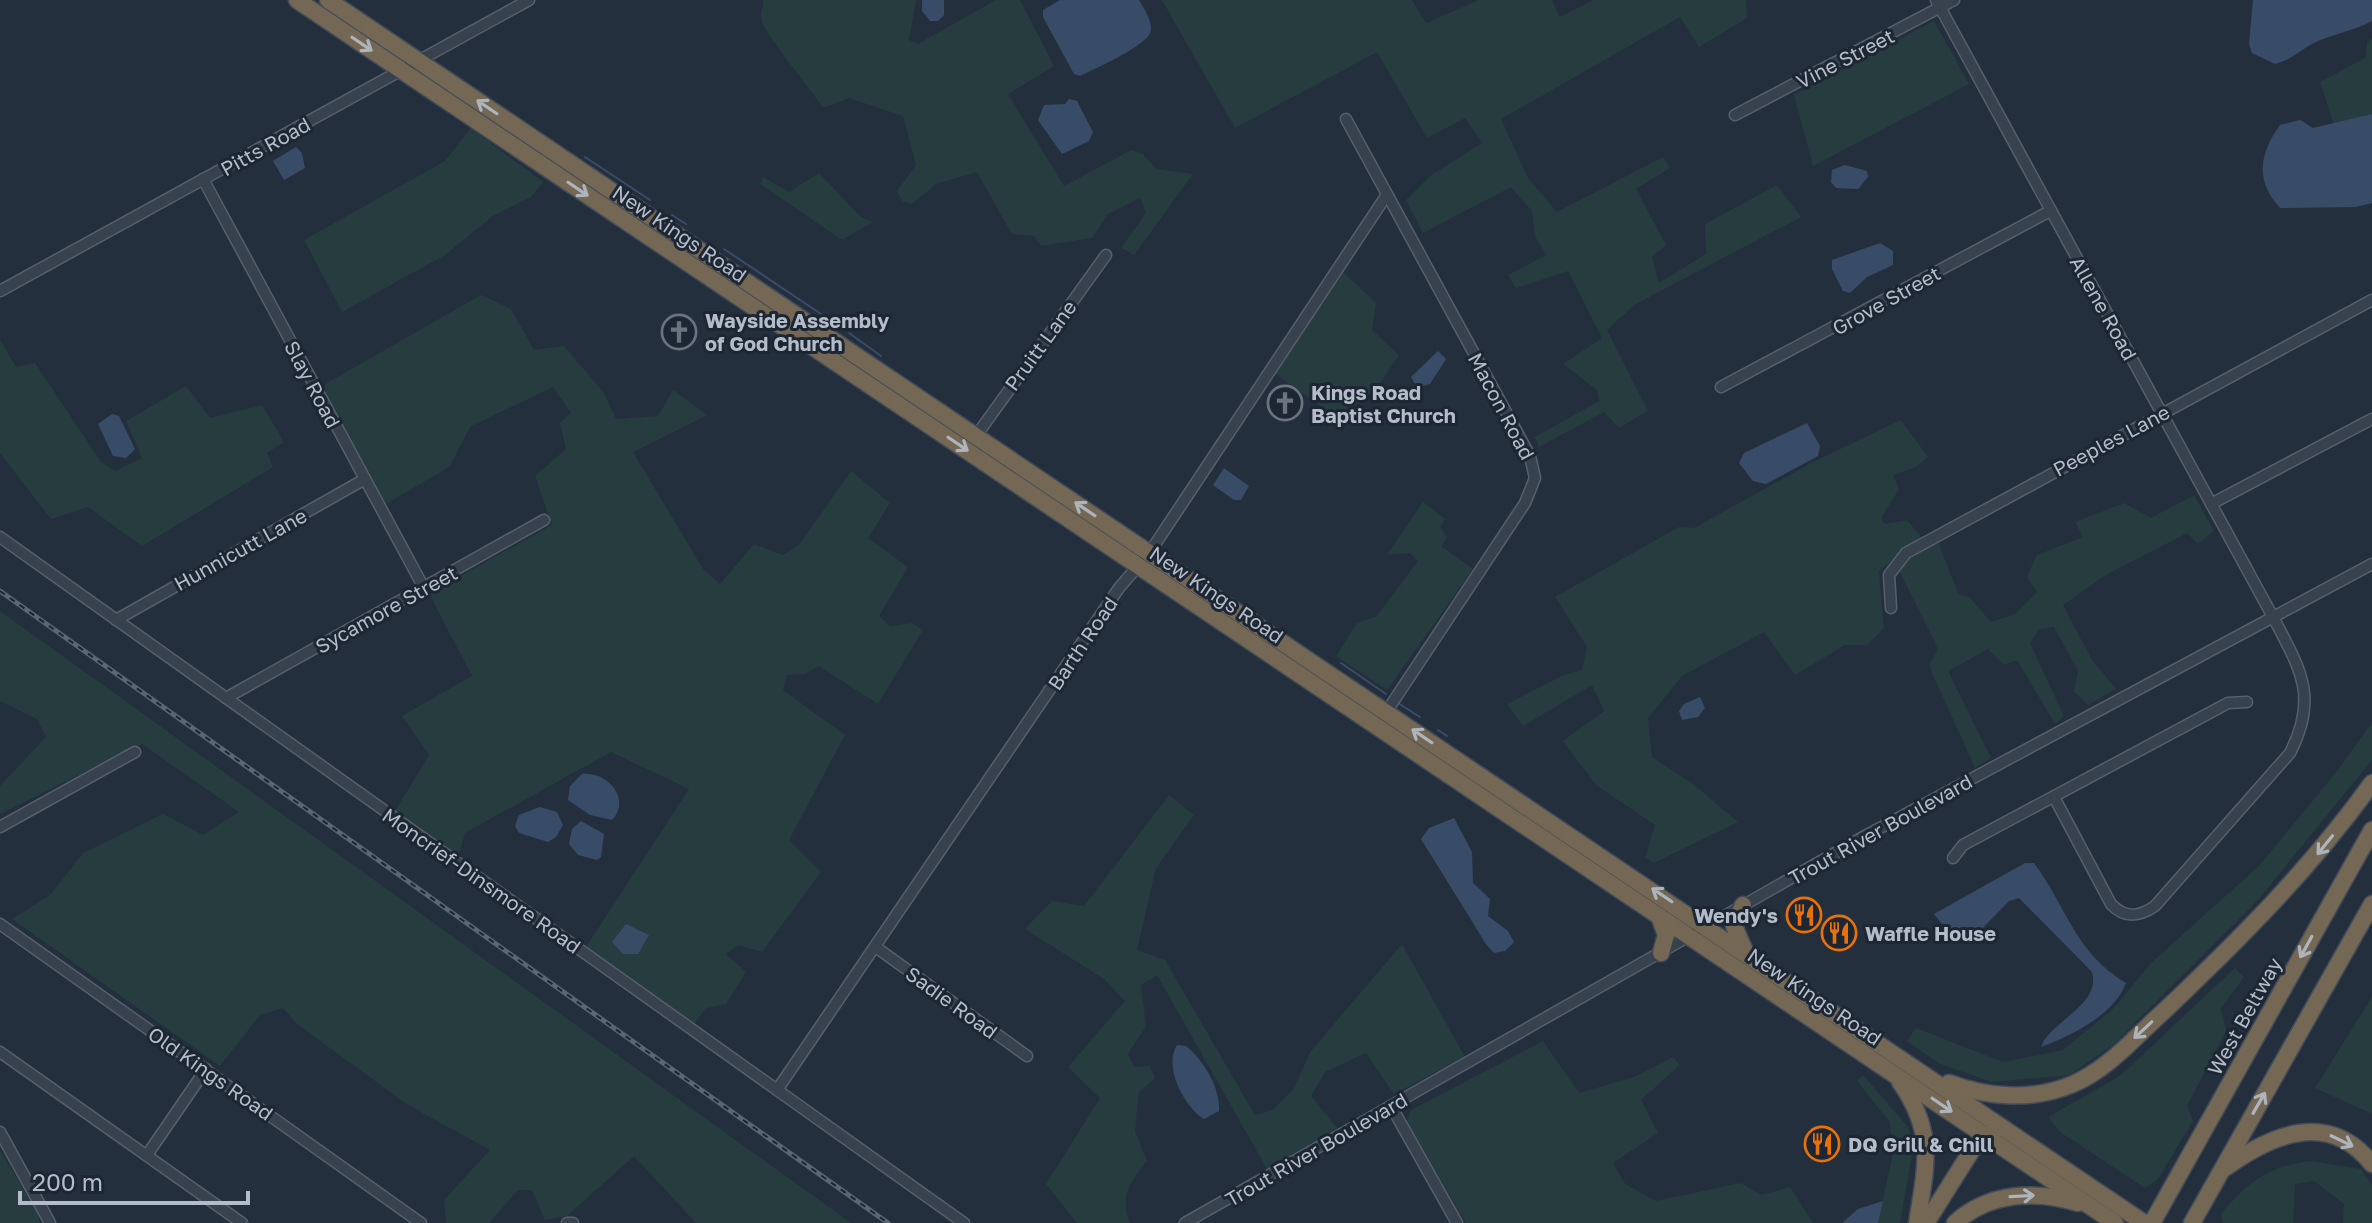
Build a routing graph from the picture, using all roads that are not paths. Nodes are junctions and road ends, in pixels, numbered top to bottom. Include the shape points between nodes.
1 (297, 0) edge
2 (328, 0) edge
3 (529, 0) edge
4 (1954, 0) edge
5 (1938, 5) edge
6 (419, 61) junction
7 (402, 70) junction
8 (1735, 115) dead end
9 (1346, 119) dead end
10 (203, 179) junction
11 (1386, 196) junction
12 (2050, 211) junction
13 (654, 230) junction
14 (1106, 255) dead end
15 (0, 291) edge
16 (2372, 300) edge
17 (1721, 387) dead end
18 (898, 394) junction
19 (2162, 413) junction
20 (2372, 419) edge
21 (976, 436) junction
22 (365, 479) junction
23 (2211, 504) junction
24 (544, 520) dead end
25 (0, 537) edge
26 (1150, 552) junction
27 (2372, 564) edge
28 (1137, 565) junction
29 (424, 588) junction
30 (1891, 608) dead end
31 (2273, 617) junction
32 (116, 620) junction
33 (226, 698) junction
34 (2247, 702) dead end
35 (1381, 719) junction
36 (135, 752) dead end
37 (2372, 783) edge
38 (2054, 797) junction
39 (1506, 803) junction
40 (0, 827) edge
41 (2372, 830) edge
42 (1953, 858) dead end
43 (2372, 904) edge
44 (1743, 905) junction
45 (1659, 916) junction
46 (0, 924) edge
47 (1707, 925) junction
48 (1689, 936) junction
49 (877, 948) junction
50 (1746, 952) junction
51 (1661, 953) junction
52 (0, 1052) edge
53 (1027, 1056) dead end
54 (206, 1069) junction
55 (1892, 1071) junction
56 (1926, 1075) junction
57 (777, 1090) junction
58 (1391, 1106) junction
59 (2003, 1126) junction
60 (0, 1132) edge
61 (1987, 1136) junction
62 (147, 1155) junction
63 (2372, 1164) edge
64 (2220, 1171) junction
65 (2094, 1209) junction
66 (2195, 1218) edge
67 (50, 1223) edge
68 (242, 1223) edge
69 (421, 1223) edge
70 (964, 1223) edge
71 (1185, 1223) edge
72 (1457, 1223) edge
73 (1917, 1223) edge
74 (1926, 1223) edge
75 (1955, 1223) edge
76 (2115, 1223) edge
77 (2144, 1223) edge
78 (2152, 1223) edge

1 -> 7 highway, New Kings Road
2 - 6 highway, New Kings Road
3 - 6 street, Pitts Road
4 - 5 street, Vine Street
5 - 8 street, Vine Street
5 - 12 street, Allene Road
6 - 7 street, Pitts Road
13 -> 6 highway, New Kings Road
7 - 10 street, Pitts Road
7 -> 13 highway, New Kings Road
9 - 11 street, Macon Road
10 - 15 street, Pitts Road
10 - 22 street, Slay Road
11 - 26 street, Barth Road
11 - 35 street, Macon Road via 1530,456 1535,478 1531,494
12 - 17 street, Grove Street
12 - 19 street, Allene Road
13 - 18 highway, New Kings Road
14 - 21 street, Pruitt Lane
16 - 19 street, Peeples Lane
18 - 21 highway, New Kings Road
18 -> 28 highway, New Kings Road
19 - 23 street, Allene Road
19 - 30 street, Peeples Lane via 1906,553 1889,575
20 - 23 street
26 -> 21 highway, New Kings Road
22 - 29 street, Slay Road
22 - 32 street, Hunnicutt Lane
23 - 31 street, Allene Road
24 - 29 street, Sycamore Street
25 - 32 street, Moncrief-Dinsmore Road
26 - 28 street, Barth Road
26 - 35 highway, New Kings Road
27 - 31 street, Trout River Boulevard
28 - 35 highway, New Kings Road
28 - 49 street, Barth Road
29 - 33 street, Sycamore Street
31 - 38 street, Allene Road via 2305,687 2301,731 2290,753 2155,906 2142,915 2118,911
31 - 44 street, Trout River Boulevard
32 - 33 street, Moncrief-Dinsmore Road
33 - 57 street, Moncrief-Dinsmore Road
34 - 38 street via 2228,703
39 -> 35 highway, New Kings Road
35 - 39 highway, New Kings Road via 1426,759
36 - 40 street
37 -> 56 highway via 2255,923 2093,1074 2051,1092 2007,1096
38 - 42 street via 1963,845
39 - 45 highway, New Kings Road
47 -> 39 highway, New Kings Road via 1608,860 1565,842
41 -> 78 highway, West Beltway
64 -> 43 highway
44 - 47 street, Trout River Boulevard
44 - 50 highway via 1734,926
45 - 48 highway, New Kings Road
45 - 51 highway via 1666,935
46 - 54 street, Old Kings Road
47 - 48 street, Trout River Boulevard
47 - 50 highway, New Kings Road
48 - 51 street, Trout River Boulevard
48 - 55 highway, New Kings Road
49 - 53 street, Sadie Road
49 - 57 street, Barth Road
50 - 56 highway, New Kings Road
51 - 58 street, Trout River Boulevard
52 - 62 street
54 - 62 street
54 - 69 street, Old Kings Road
55 -> 61 highway, New Kings Road
55 - 73 highway via 1913,1100 1927,1138
56 - 59 highway, New Kings Road
57 - 70 street, Moncrief-Dinsmore Road
58 - 71 street, Trout River Boulevard
58 - 72 street
59 - 61 highway
59 - 77 highway, New Kings Road
60 - 67 street
61 - 65 highway, New Kings Road
61 - 74 highway via 1972,1150
62 - 68 street
64 -> 63 highway via 2258,1144 2307,1132 2344,1141
64 - 66 highway
75 -> 65 highway via 1987,1203 2024,1195
65 - 76 highway, New Kings Road

